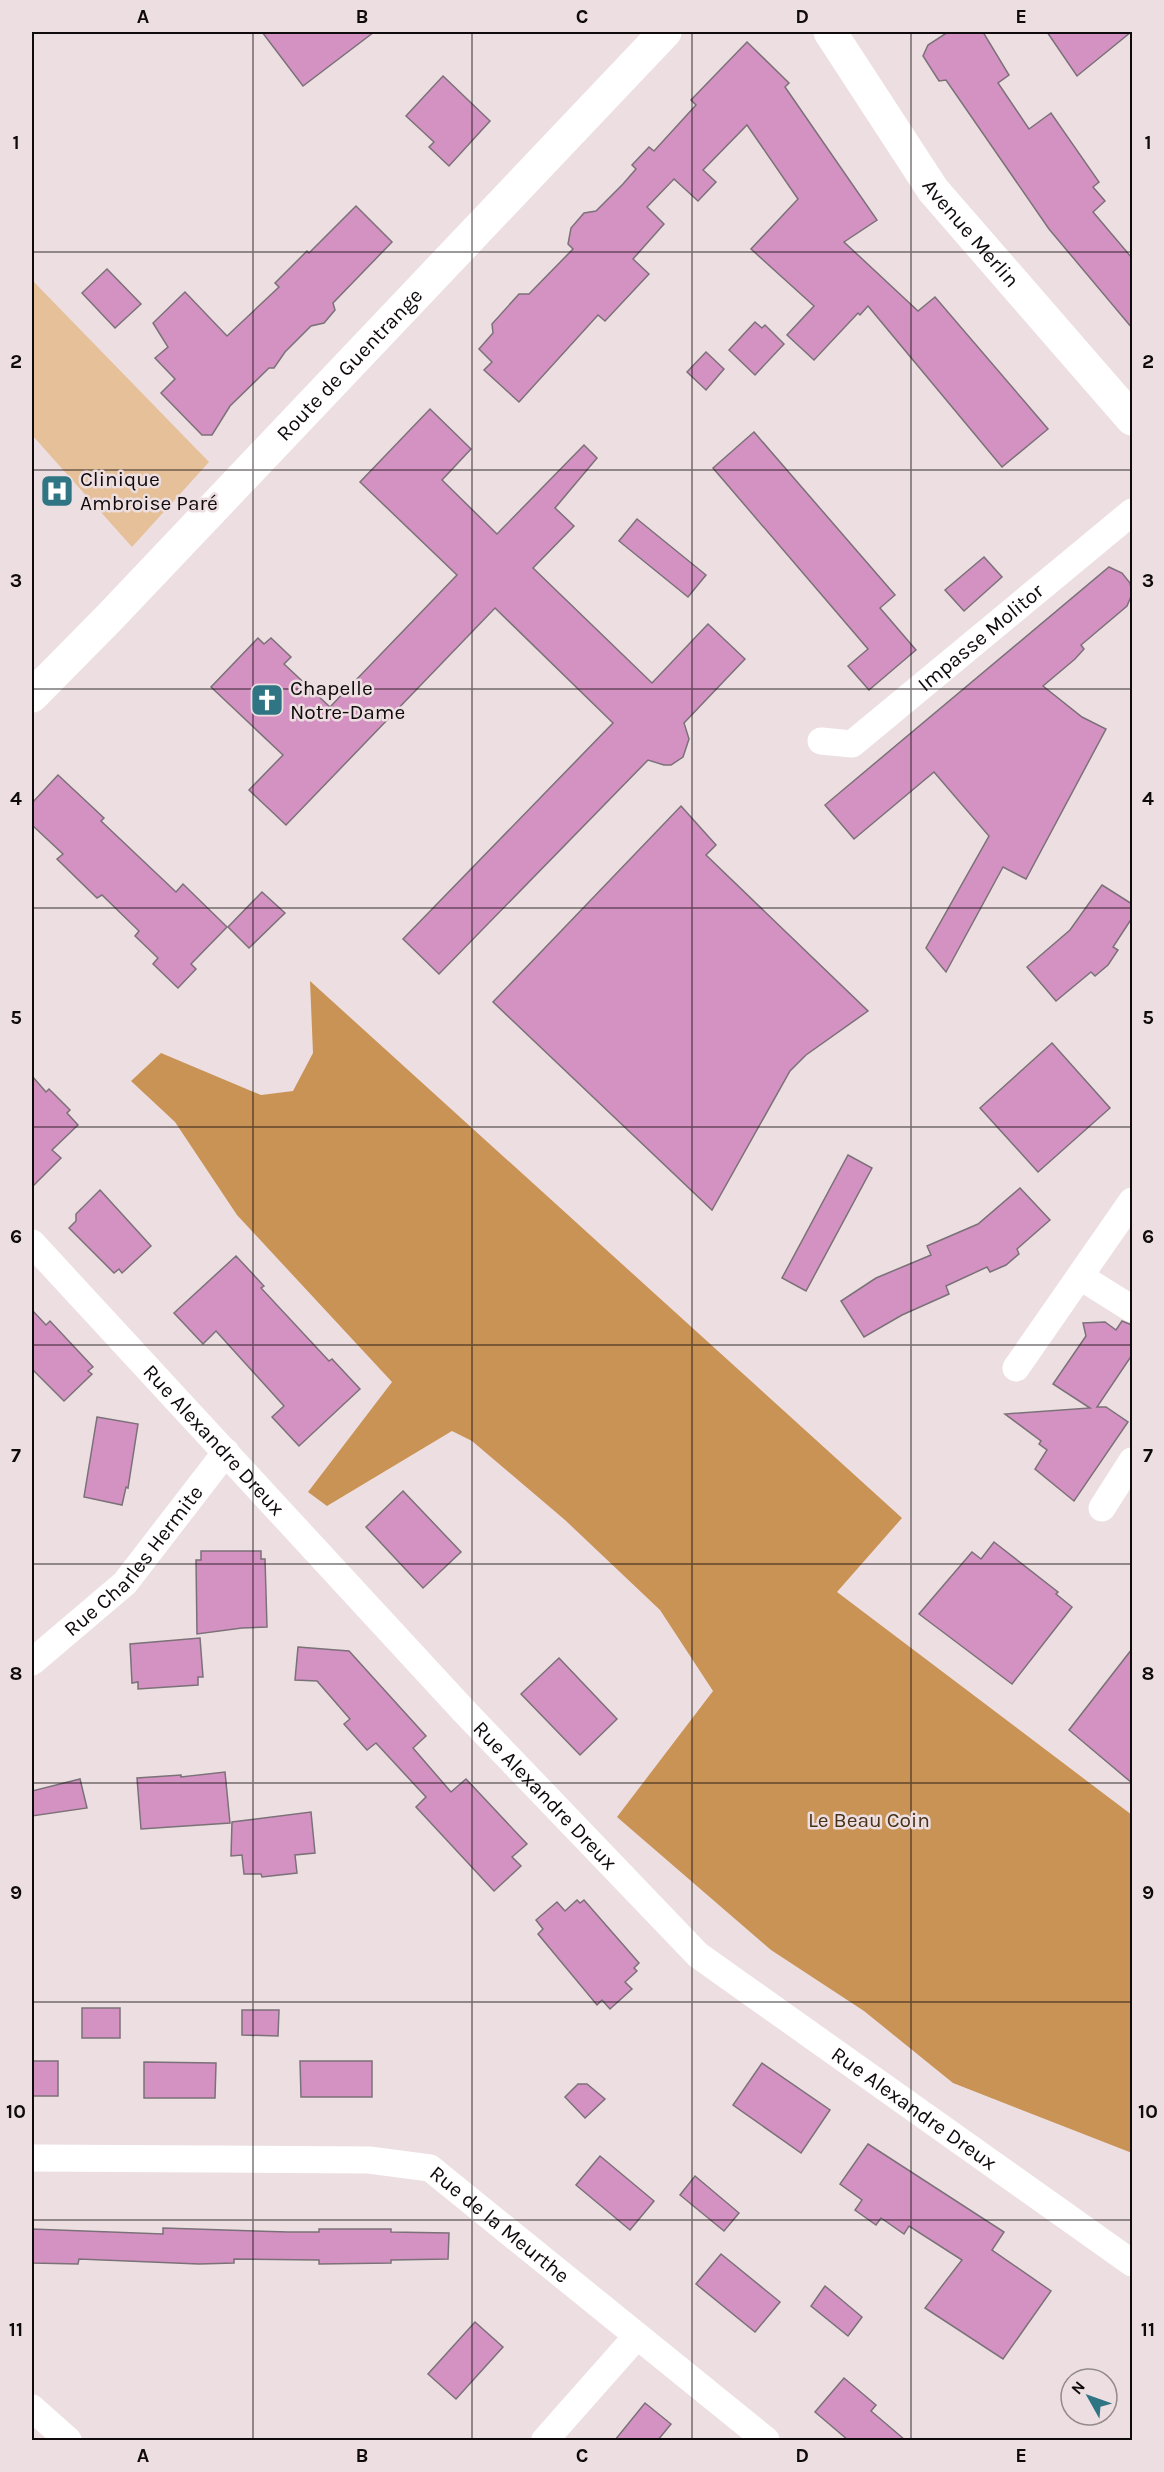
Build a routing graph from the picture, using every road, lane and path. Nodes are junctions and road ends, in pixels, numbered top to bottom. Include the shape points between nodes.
1 (665, 32) edge
2 (830, 32) edge
3 (1132, 419) edge
4 (1132, 512) edge
5 (32, 696) edge
6 (821, 741) dead end
7 (1132, 1201) edge
8 (32, 1244) edge
9 (1081, 1277) junction
10 (1132, 1310) edge
11 (1016, 1368) dead end
12 (226, 1452) junction
13 (1132, 1461) edge
14 (1102, 1508) dead end
15 (32, 1662) edge
16 (32, 2158) edge
17 (1132, 2263) edge
18 (637, 2336) junction
19 (32, 2408) edge
20 (68, 2440) edge
21 (545, 2440) edge
22 (766, 2440) edge

1 - 5 street, Route de Guentrange
2 - 3 street, Avenue Merlin via 933,190
4 - 6 street, Impasse Molitor via 852,744
7 - 9 street
8 - 12 street, Rue Alexandre Dreux
9 - 10 street
9 - 11 street
12 - 15 street, Rue Charles Hermite via 125,1583
12 - 17 street, Rue Alexandre Dreux via 464,1712 698,1955
13 - 14 street
16 - 18 street, Rue de la Meurthe via 369,2160 430,2168
18 - 21 street
18 - 22 street, Rue de la Meurthe
19 - 20 street

